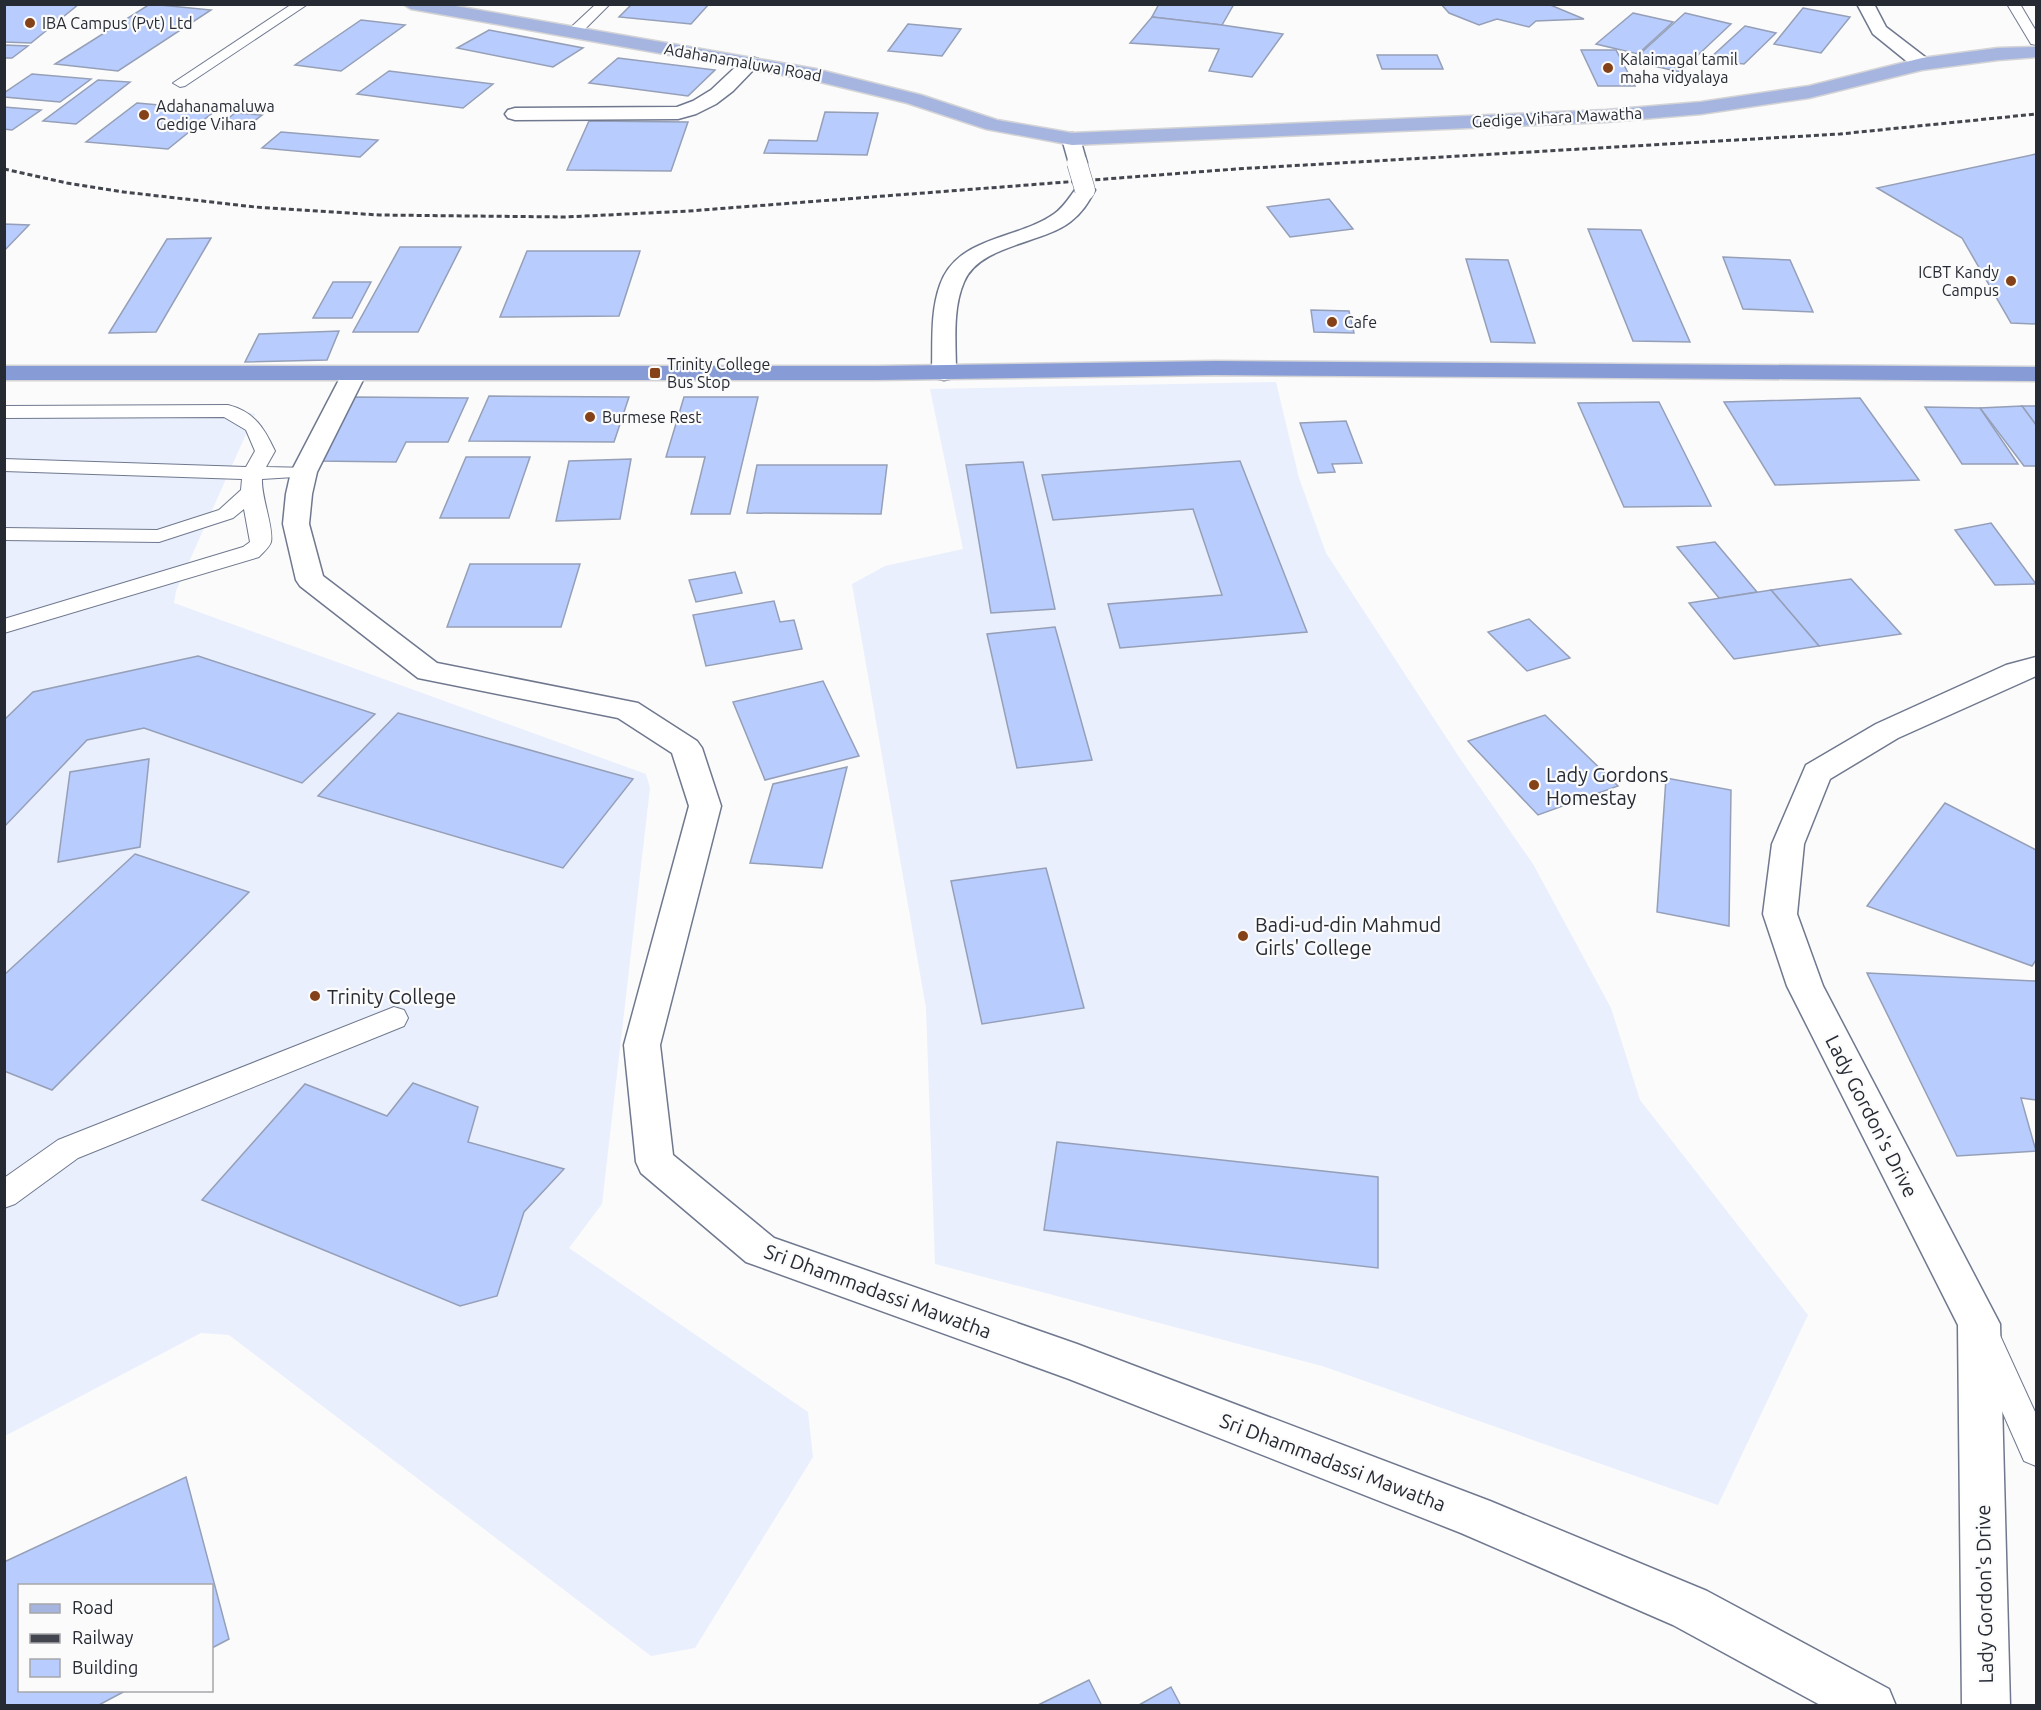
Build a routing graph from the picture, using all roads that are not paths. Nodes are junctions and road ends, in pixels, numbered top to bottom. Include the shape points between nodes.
1 (302, 4) edge
2 (411, 4) edge
3 (604, 4) edge
4 (1865, 4) edge
5 (2013, 4) edge
6 (573, 33) junction
7 (2037, 41) edge
8 (2037, 52) edge
9 (751, 63) junction
10 (1922, 63) junction
11 (180, 83) dead end
12 (515, 114) dead end
13 (1072, 139) junction
14 (4, 373) edge
15 (944, 373) junction
16 (354, 374) junction
17 (2037, 374) edge
18 (4, 412) edge
19 (4, 465) edge
20 (304, 472) junction
21 (251, 483) junction
22 (4, 534) edge
23 (4, 626) edge
24 (2037, 666) edge
25 (394, 1018) dead end
26 (4, 1195) edge
27 (1979, 1324) junction
28 (2037, 1450) edge
29 (1872, 1706) edge
30 (1986, 1706) edge

1 - 11 lane
2 - 6 main road, Adahanamaluwa Road
3 - 6 lane
4 - 10 street via 1879,30
5 - 7 lane
6 - 9 main road, Adahanamaluwa Road
8 - 10 main road, Gedige Vihara Mawatha
9 - 12 street via 699,108 678,113
9 - 13 main road, Adahanamaluwa Road via 861,85 993,125
10 - 13 main road, Gedige Vihara Mawatha via 1809,92 1701,108
13 - 15 street, bridge via 1084,190 1082,198 1069,214 980,255 956,274 946,310
14 - 16 highway
15 - 16 highway
15 - 17 highway via 1215,368
16 - 20 street, Sri Dhammadassi Mawatha
18 - 21 lane via 228,411 254,428 265,451
19 - 21 lane
20 - 21 lane
20 - 29 street, Sri Dhammadassi Mawatha via 296,524 310,580 428,671 627,710 686,748 705,806 642,1046 655,1162 759,1251 1077,1363 1474,1516 1690,1608
21 - 22 lane via 226,514 159,536
21 - 23 lane via 261,536 260,544 251,552
24 - 27 street, Lady Gordon's Drive via 1887,731 1817,773 1788,844 1780,914 1804,986
25 - 26 lane via 68,1149
27 - 28 lane
27 - 30 street, Lady Gordon's Drive

